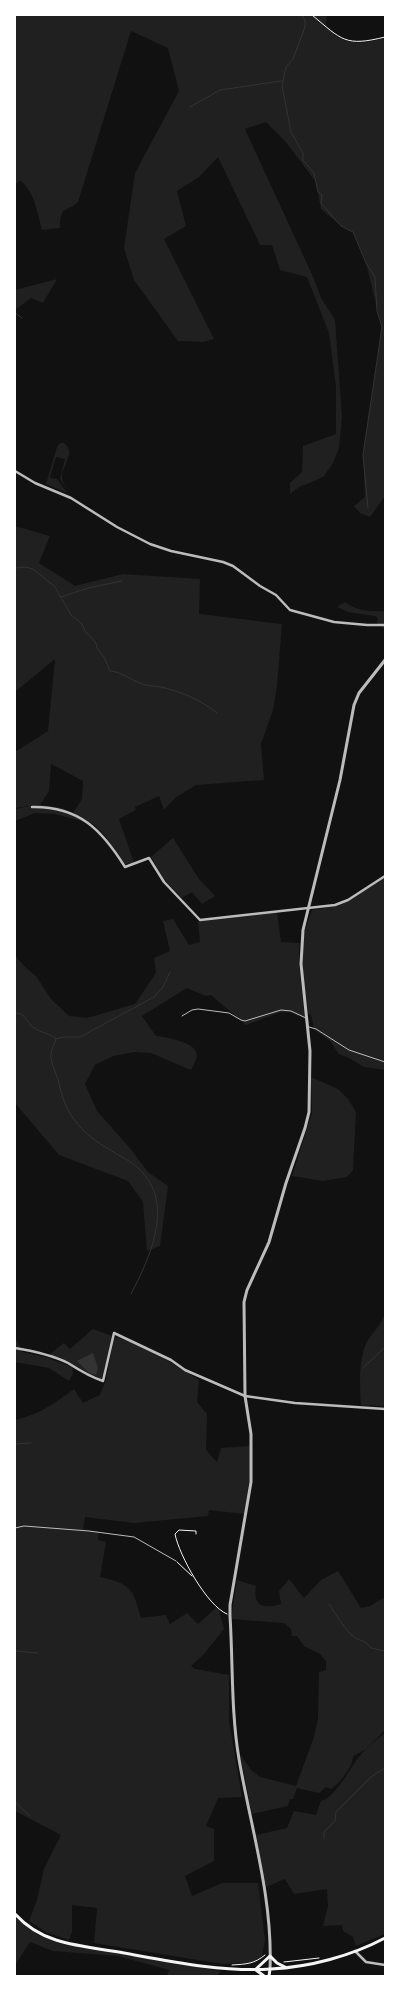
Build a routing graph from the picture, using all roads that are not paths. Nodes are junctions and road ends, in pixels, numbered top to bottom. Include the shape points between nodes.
1 (15, 471) edge
2 (385, 625) edge
3 (385, 660) edge
4 (32, 806) dead end
5 (385, 876) edge
6 (310, 907) junction
7 (182, 1016) dead end
8 (307, 1019) junction
9 (308, 1027) junction
10 (385, 1062) edge
11 (15, 1348) edge
12 (245, 1396) junction
13 (385, 1408) edge
14 (15, 1528) edge
15 (176, 1561) road end
16 (15, 1914) edge
17 (385, 1938) edge
18 (355, 1952) junction
19 (270, 1956) junction
20 (385, 1965) edge
21 (286, 1968) junction
22 (256, 1969) junction
23 (270, 1969) junction
24 (264, 1976) edge
25 (269, 1976) edge

1 - 2 street via 71,498 150,544 232,566 276,595 290,610 334,622
3 - 6 street via 359,693 354,705
4 - 6 street via 64,810 92,825 109,842 125,867 149,858 164,882 200,920
5 - 6 street via 348,900 335,905
6 - 8 street via 301,964
7 - 8 lane via 198,1009 229,1013 243,1021 284,1010
8 - 9 street
9 - 10 lane via 349,1050
9 - 12 street via 309,1112 269,1242 245,1296
11 - 12 street via 44,1354 102,1381 114,1334
12 - 13 street via 295,1403
12 - 19 street via 251,1434 251,1482 230,1605 233,1682 239,1758 263,1883
14 - 15 lane via 24,1526 134,1537
16 - 22 main road via 35,1931 64,1942 198,1966
17 - 18 main road
18 - 20 street via 366,1962
18 - 21 main road
19 - 21 main road
19 - 22 main road
19 - 23 street
21 - 23 main road
22 - 23 main road
22 - 24 main road
23 - 25 main road

